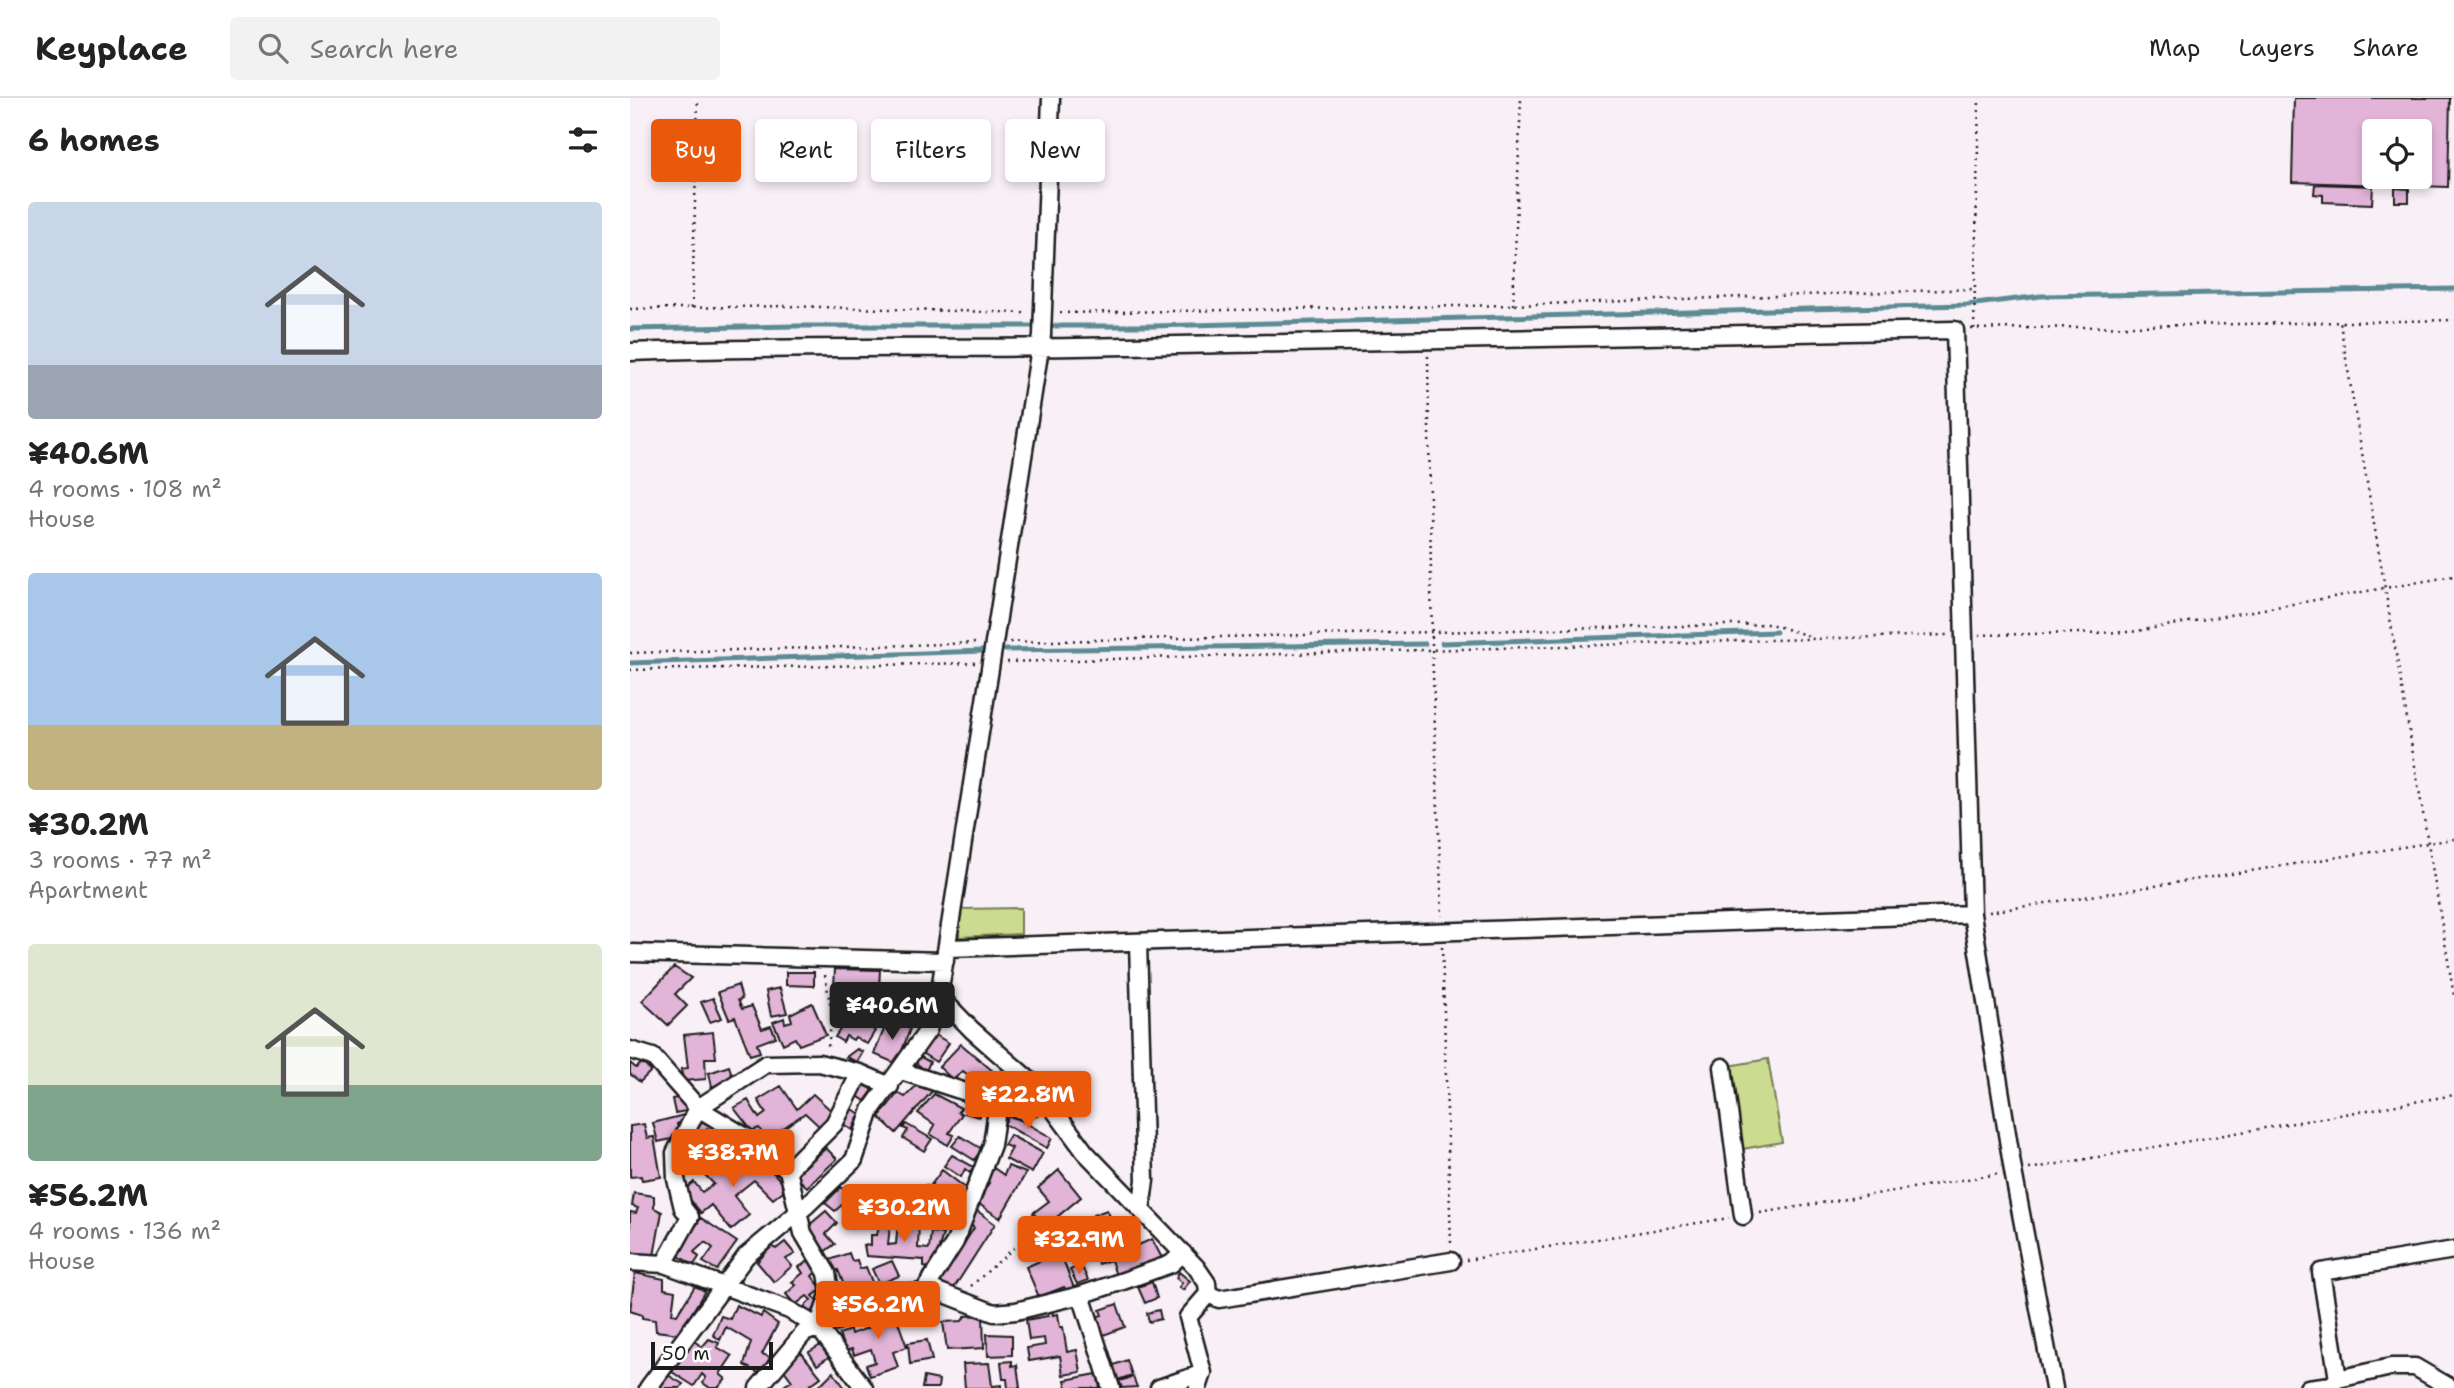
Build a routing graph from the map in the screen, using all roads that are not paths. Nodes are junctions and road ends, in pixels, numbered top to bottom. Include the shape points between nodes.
1 (1051, 98) edge
2 (1042, 330) junction
3 (630, 352) edge
4 (1972, 914) junction
5 (1138, 943) junction
6 (630, 953) edge
7 (946, 954) junction
8 (939, 996) junction
9 (630, 1050) edge
10 (1723, 1067) dead end
11 (901, 1071) junction
12 (860, 1073) junction
13 (890, 1086) junction
14 (1047, 1101) junction
15 (998, 1102) junction
16 (698, 1108) junction
17 (788, 1170) junction
18 (1141, 1210) junction
19 (798, 1213) junction
20 (1743, 1216) road end
21 (2454, 1250) edge
22 (1183, 1253) junction
23 (1451, 1261) road end
24 (630, 1262) edge
25 (664, 1264) junction
26 (722, 1286) junction
27 (924, 1291) junction
28 (1208, 1294) junction
29 (1081, 1295) junction
30 (818, 1327) junction
31 (1200, 1380) edge
32 (2333, 1384) edge
33 (648, 1388) edge
34 (758, 1388) edge
35 (864, 1388) edge
36 (1111, 1388) edge
37 (1159, 1388) edge
38 (2054, 1388) edge
39 (2308, 1388) edge
40 (2451, 1388) edge

1 - 2 street
2 - 3 street
2 - 4 street via 1427,342 1955,330
2 - 7 street
4 - 5 street
4 - 38 street
5 - 7 street
5 - 18 street via 1145,1180
6 - 7 street
7 - 8 street
8 - 11 street via 928,1030
8 - 14 street
9 - 16 street via 653,1057
10 - 20 street
11 - 13 street
11 - 15 street
12 - 13 street
12 - 16 street via 827,1065 766,1064
12 - 17 street via 834,1124
13 - 19 street via 871,1110 853,1160
14 - 15 street via 1024,1111
14 - 18 street via 1084,1152
15 - 27 street via 992,1145 955,1242
16 - 17 street via 751,1140
16 - 25 street via 675,1153 676,1179 690,1217
17 - 19 street
18 - 22 street
19 - 26 street via 746,1256
19 - 30 street via 803,1233 827,1273 830,1292
21 - 32 street via 2321,1272
22 - 28 street via 1207,1283
22 - 29 street via 1171,1264
23 - 28 street via 1219,1299
24 - 25 street
25 - 26 street
26 - 30 street via 789,1310
26 - 33 street
27 - 29 street via 932,1289 994,1313
27 - 30 street
28 - 31 street via 1188,1317
29 - 36 street
30 - 34 street via 804,1332
30 - 35 street
31 - 37 street
32 - 39 street
32 - 40 street via 2391,1367 2415,1367

